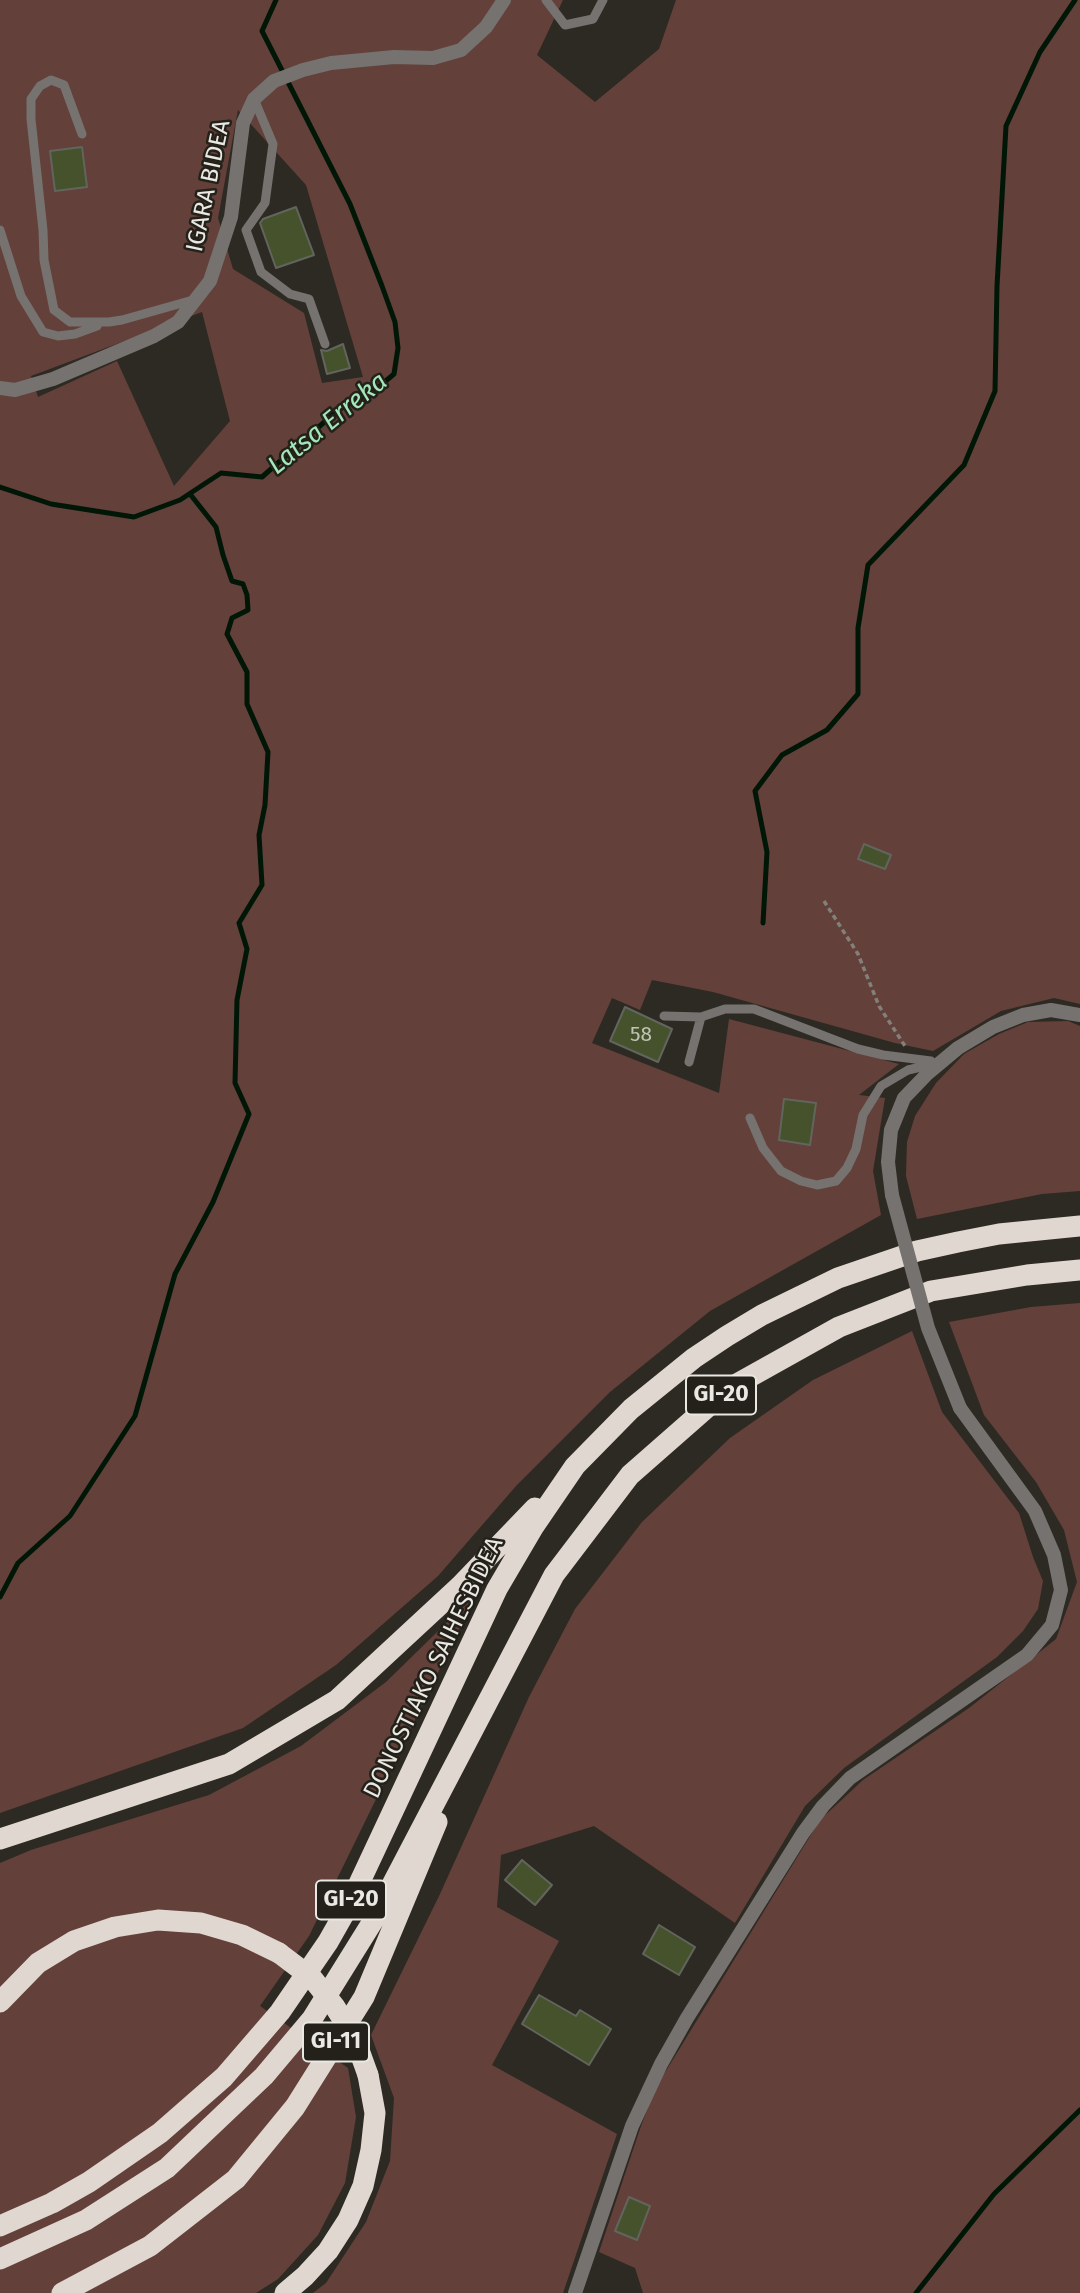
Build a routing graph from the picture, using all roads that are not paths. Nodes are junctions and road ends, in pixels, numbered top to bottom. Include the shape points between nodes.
1 (504, 0) edge
2 (546, 0) edge
3 (603, 0) edge
4 (254, 99) junction
5 (82, 134) dead end
6 (0, 230) edge
7 (198, 297) junction
8 (109, 322) junction
9 (325, 344) dead end
10 (0, 388) edge
11 (1080, 1015) edge
12 (664, 1016) dead end
13 (701, 1017) junction
14 (689, 1062) dead end
15 (940, 1063) junction
16 (750, 1118) dead end
17 (1080, 1226) edge
18 (1080, 1270) edge
19 (575, 1466) junction
20 (489, 1697) junction
21 (0, 1839) edge
22 (0, 2002) edge
23 (0, 2226) edge
24 (0, 2259) edge
25 (62, 2293) edge
26 (285, 2293) edge
27 (575, 2293) edge

1 - 4 street, IGARA BIDEA via 486,27 461,50 433,58 331,63 274,82
2 - 3 lane via 565,25 593,19
4 - 7 street, IGARA BIDEA via 243,123 231,217 210,281
4 - 9 lane via 273,144 265,203 246,230 261,272 290,294 309,299
5 - 8 lane via 64,85 51,80 40,86 32,99 31,119 44,260 54,310 70,322
6 - 8 lane via 21,296 43,332 66,335
7 - 8 lane
7 - 10 street, IGARA BIDEA via 178,322 154,337 53,379 15,390
11 - 15 street via 1051,1010 1023,1014 993,1027
12 - 13 lane
13 - 14 lane
13 - 15 lane via 724,1009 754,1009 858,1049
15 - 16 lane via 908,1070 881,1086 863,1115 847,1168 836,1181 817,1185 782,1171 763,1148
15 - 27 street, bridge via 904,1098 891,1130 892,1195 928,1328 960,1408 1035,1511 1054,1555 1061,1590 1052,1625 1027,1655 850,1778 803,1833 661,2064 632,2126
17 - 19 highway, DONOSTIAKO SAIHESBIDEA / GI-20 via 999,1234 917,1251 799,1296 727,1335 683,1366 631,1409
18 - 20 highway, GI-20 via 931,1291 839,1327 728,1389 630,1475 601,1510 554,1575
19 - 21 highway via 460,1586 337,1700 229,1764
19 - 23 highway, DONOSTIAKO SAIHESBIDEA / GI-20 via 497,1589 349,1905 280,2012 224,2077 160,2133 89,2182
20 - 24 highway, GI-20 via 357,1948 312,2019 264,2077 167,2168 86,2220
20 - 25 highway, GI-11 via 364,1997 295,2107 236,2179 150,2246
22 - 26 highway, bridge via 38,1963 74,1941 115,1927 158,1920 201,1923 242,1935 279,1953 312,1978 355,2039 375,2113 363,2186 348,2220 328,2251

